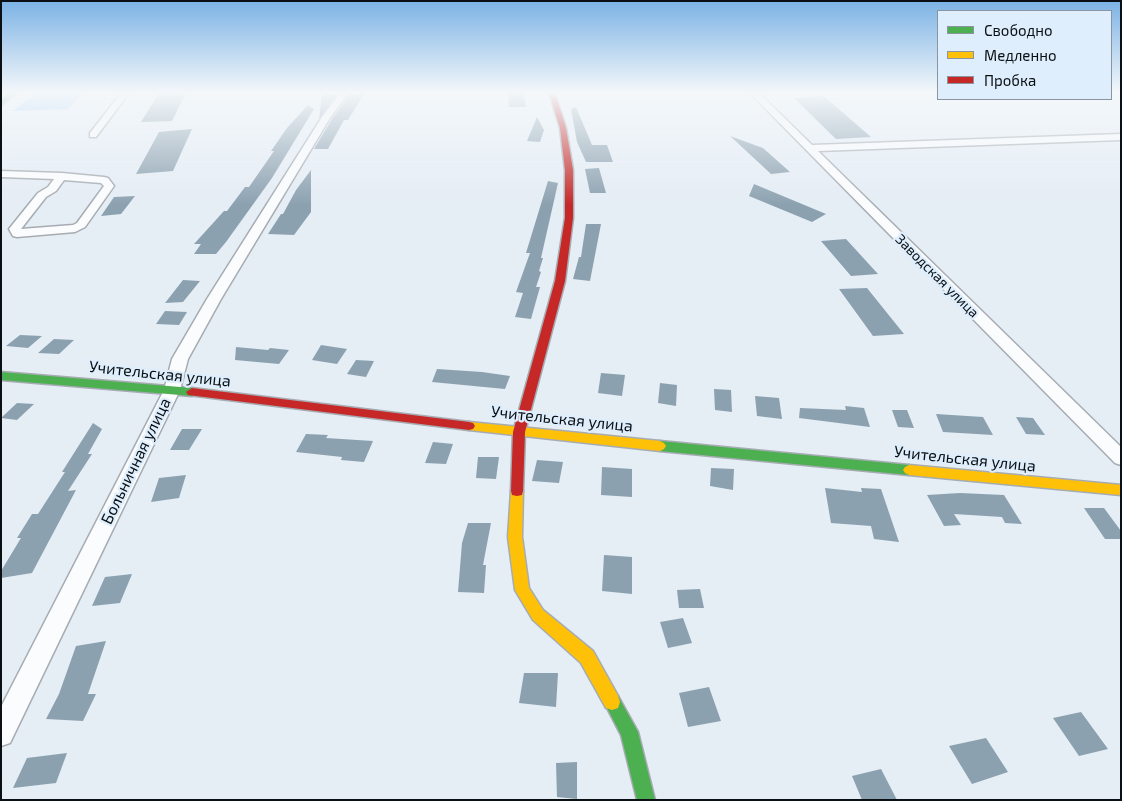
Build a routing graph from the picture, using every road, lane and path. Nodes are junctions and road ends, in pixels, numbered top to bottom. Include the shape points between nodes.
1 (97, 130) edge
2 (318, 130) edge
3 (563, 130) edge
4 (791, 130) edge
5 (93, 135) dead end
6 (1121, 137) edge
7 (809, 148) junction
8 (1, 174) edge
9 (62, 176) junction
10 (1, 376) edge
11 (172, 390) junction
12 (519, 432) junction
13 (1121, 458) edge
14 (1121, 490) edge
15 (1, 734) edge
16 (646, 800) edge

1 - 5 street
2 - 11 street, Больничная улица via 180,359
3 - 12 street via 569,170 569,218 560,281
4 - 7 street, Заводская улица
6 - 7 street
7 - 13 street, Заводская улица
8 - 9 street
9 - 9 street via 104,180 109,186 81,225 17,232 15,229 42,195 52,189
10 - 11 street, Учительская улица
11 - 12 street, Учительская улица
11 - 15 street, Больничная улица
12 - 14 street, Учительская улица
12 - 16 street via 515,537 522,590 538,615 587,657 629,732

